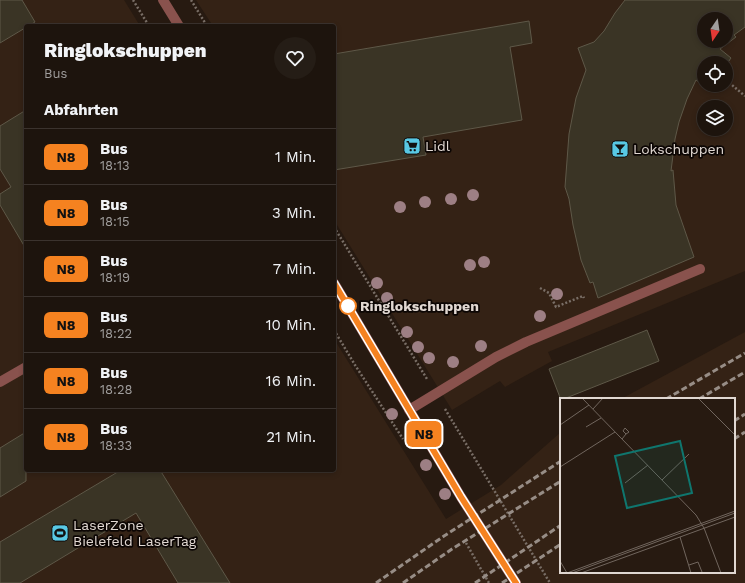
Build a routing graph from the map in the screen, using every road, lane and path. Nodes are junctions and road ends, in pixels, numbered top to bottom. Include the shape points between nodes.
1 (133, 0) edge
2 (163, 0) edge
3 (191, 0) edge
4 (147, 24) edge
5 (178, 24) edge
6 (206, 24) edge
7 (733, 86) edge
8 (745, 96) edge
9 (700, 269) dead end
10 (336, 286) edge
11 (540, 288) dead end
12 (583, 296) dead end
13 (336, 333) edge
14 (24, 368) edge
15 (0, 382) edge
16 (409, 410) junction
17 (404, 441) dead end
18 (463, 537) dead end
19 (489, 583) edge
20 (516, 583) edge

1 - 4 path
2 - 5 street
3 - 6 path
7 - 8 path
9 - 16 street via 526,342 496,357
10 - 16 street
11 - 12 path via 549,293 556,307
13 - 17 path
14 - 15 street
16 - 20 street
18 - 19 path

